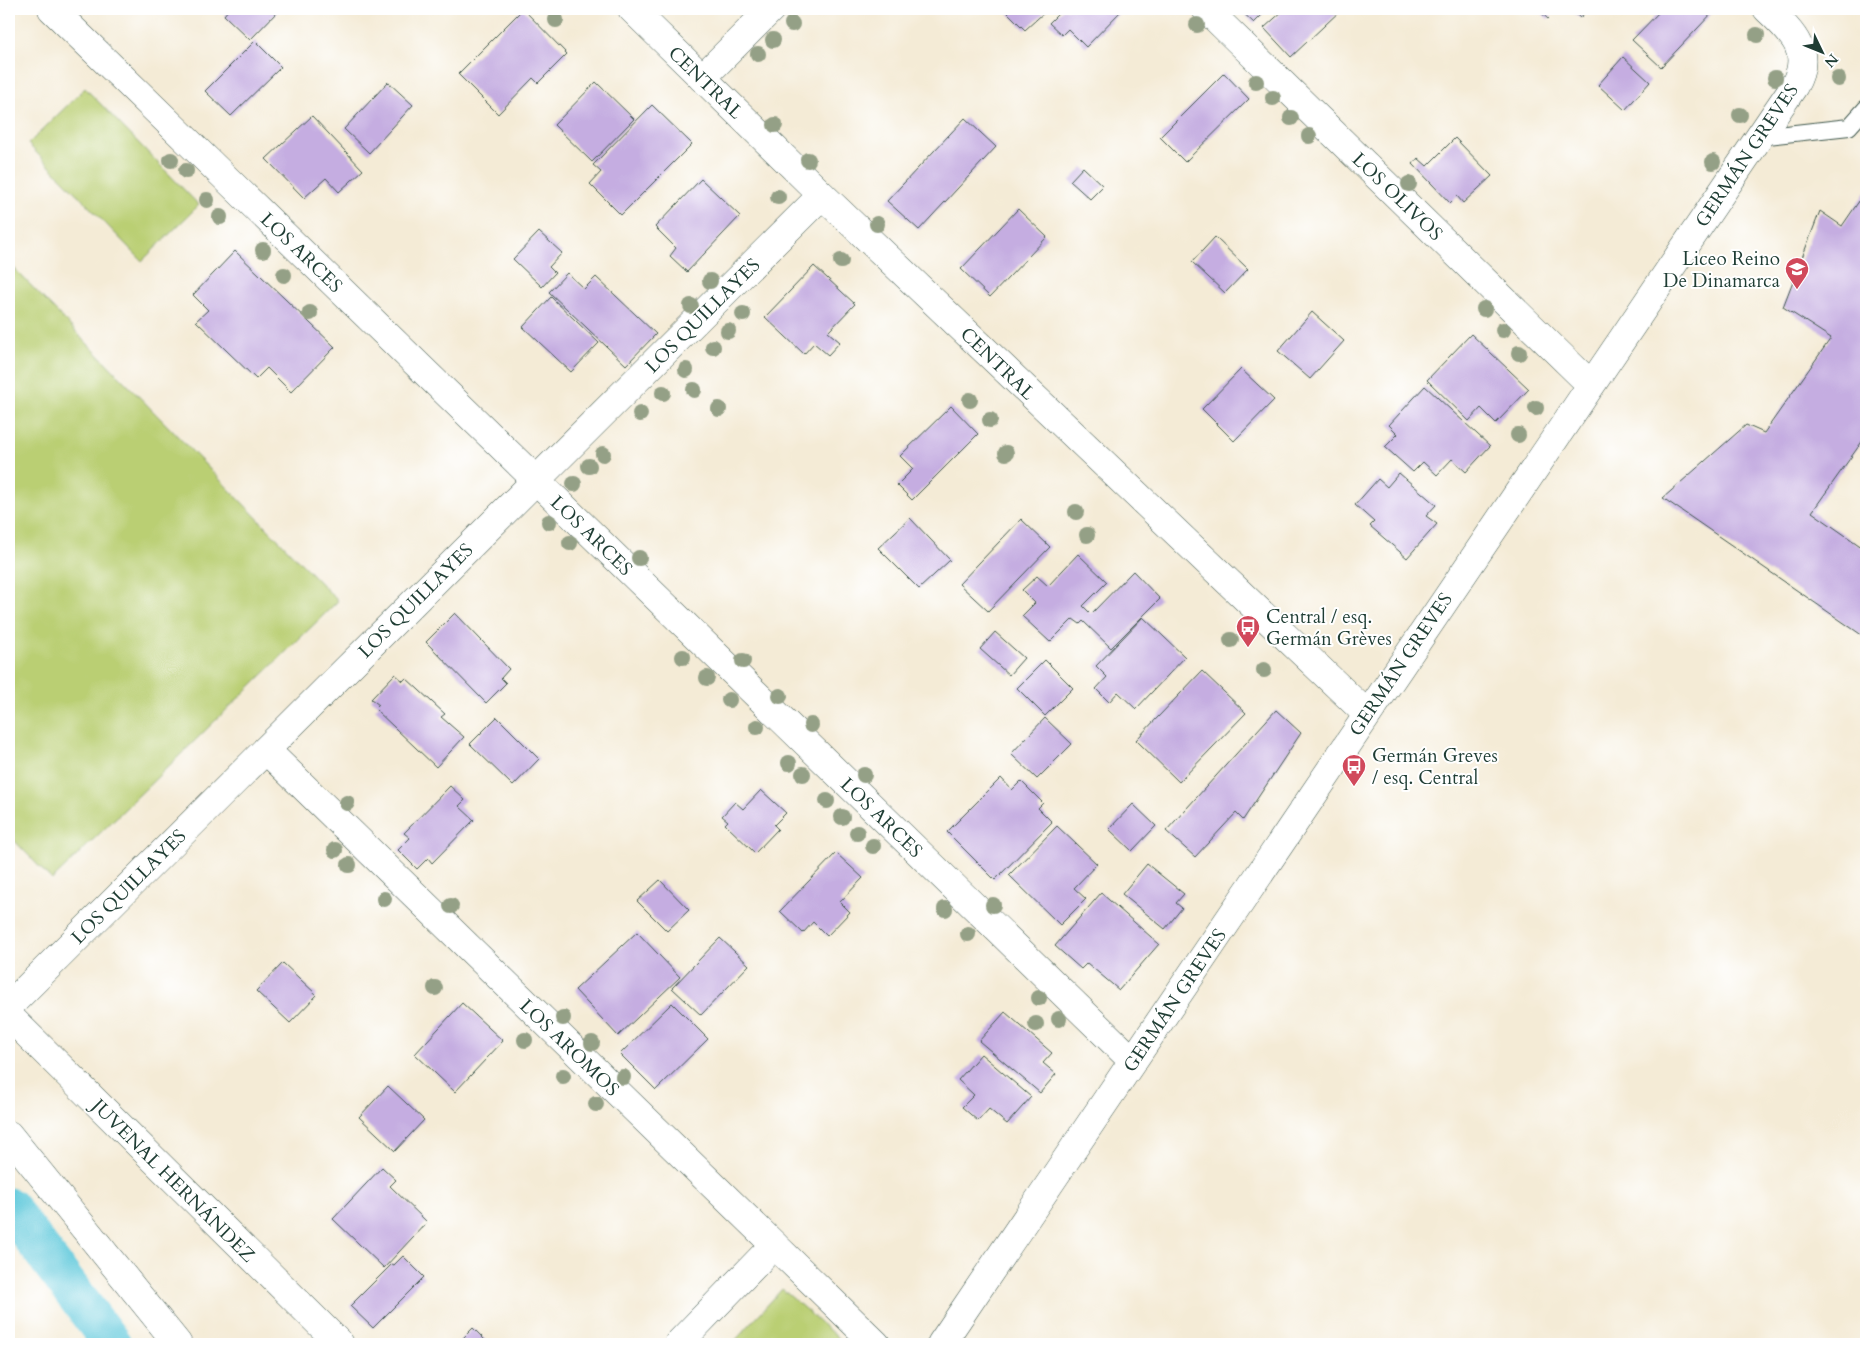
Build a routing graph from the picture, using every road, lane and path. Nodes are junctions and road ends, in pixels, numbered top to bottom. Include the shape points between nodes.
1 (52, 9) edge
2 (632, 9) edge
3 (771, 9) edge
4 (1206, 9) edge
5 (1766, 9) edge
6 (702, 78) junction
7 (1866, 108) edge
8 (1759, 137) junction
9 (822, 195) junction
10 (1590, 384) junction
11 (536, 480) junction
12 (1367, 714) junction
13 (266, 750) junction
14 (9, 1006) edge
15 (9, 1016) edge
16 (1132, 1060) junction
17 (9, 1135) edge
18 (774, 1245) junction
19 (178, 1344) edge
20 (340, 1344) edge
21 (678, 1344) edge
22 (876, 1344) edge
23 (941, 1344) edge

1 - 11 street, LOS ARCES
2 - 6 street, CENTRAL
3 - 6 street
4 - 10 street, LOS OLIVOS
5 - 8 street, GERMÁN GREVES via 1795,38 1802,56 1799,77
6 - 9 street, CENTRAL
7 - 8 lane via 1849,126
8 - 10 street, GERMÁN GREVES
9 - 11 street, LOS QUILLAYES
9 - 12 street, CENTRAL
10 - 12 street, GERMÁN GREVES
11 - 13 street, LOS QUILLAYES
11 - 16 street, LOS ARCES
12 - 16 street, GERMÁN GREVES
13 - 14 street, LOS QUILLAYES
13 - 18 street, LOS AROMOS
15 - 20 street, JUVENAL HERNÁNDEZ
16 - 23 street, GERMÁN GREVES
17 - 19 street
18 - 21 street
18 - 22 street, LOS AROMOS

